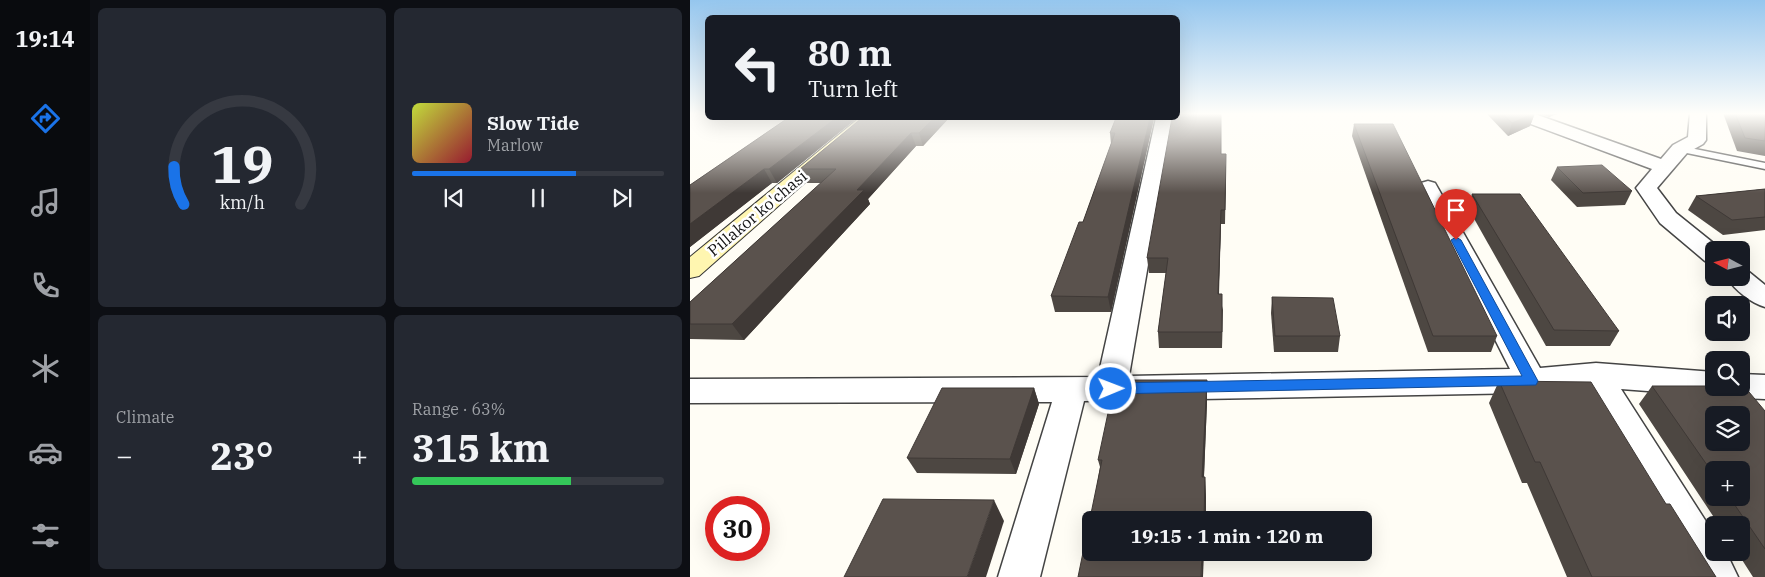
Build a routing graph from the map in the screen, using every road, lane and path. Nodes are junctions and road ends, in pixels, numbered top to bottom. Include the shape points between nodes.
1 (843, 140) edge
2 (1160, 140) edge
3 (1593, 140) edge
4 (1697, 140) edge
5 (1680, 149) junction
6 (1765, 166) edge
7 (1665, 167) junction
8 (1428, 187) dead end
9 (1705, 249) edge
10 (690, 270) edge
11 (1750, 286) edge
12 (1765, 298) edge
13 (1596, 375) junction
14 (1531, 381) junction
15 (1705, 383) edge
16 (1750, 386) edge
17 (1765, 387) edge
18 (1072, 388) junction
19 (1111, 389) junction
20 (690, 391) edge
21 (1019, 577) edge
22 (1717, 577) edge

1 - 10 street, Pillakor ko'chasi
2 - 19 street
3 - 7 street
4 - 5 street
5 - 6 lane
5 - 7 street
7 - 9 street via 1646,188 1668,218
8 - 14 street
11 - 12 street
13 - 14 street
13 - 15 street
13 - 22 street
14 - 19 street
16 - 17 street
18 - 19 street
18 - 20 street
18 - 21 street

